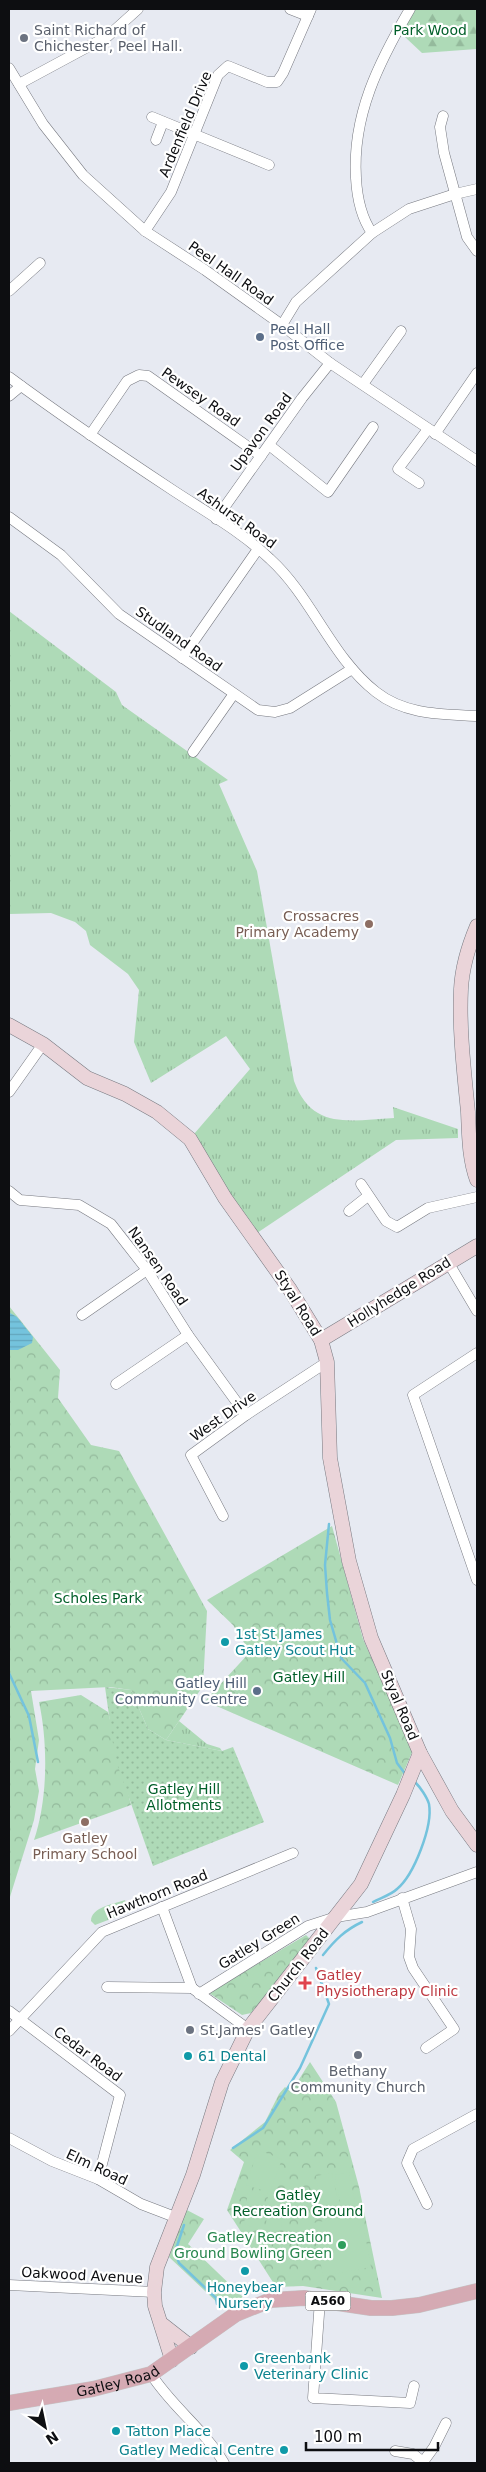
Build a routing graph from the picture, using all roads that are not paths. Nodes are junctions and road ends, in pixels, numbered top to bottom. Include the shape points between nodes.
1 (138, 9) edge
2 (290, 9) edge
3 (410, 9) edge
4 (310, 12) edge
5 (9, 68) edge
6 (19, 84) junction
7 (443, 116) dead end
8 (152, 117) dead end
9 (164, 122) junction
10 (194, 134) junction
11 (156, 140) dead end
12 (269, 165) dead end
13 (477, 189) edge
14 (455, 194) junction
15 (145, 231) junction
16 (372, 233) junction
17 (477, 251) edge
18 (40, 263) dead end
19 (9, 291) edge
20 (282, 325) junction
21 (401, 331) dead end
22 (330, 363) junction
23 (477, 373) edge
24 (9, 377) edge
25 (363, 384) junction
26 (21, 386) junction
27 (9, 396) edge
28 (373, 427) dead end
29 (431, 432) junction
30 (90, 435) junction
31 (269, 445) junction
32 (261, 456) junction
33 (477, 461) edge
34 (419, 483) dead end
35 (9, 517) edge
36 (216, 519) junction
37 (258, 549) junction
38 (182, 658) junction
39 (352, 669) junction
40 (234, 694) junction
41 (477, 716) edge
42 (193, 752) dead end
43 (477, 926) edge
44 (9, 1024) edge
45 (43, 1044) junction
46 (9, 1092) edge
47 (477, 1180) edge
48 (360, 1184) dead end
49 (9, 1191) edge
50 (368, 1196) junction
51 (477, 1196) edge
52 (348, 1210) dead end
53 (477, 1246) edge
54 (448, 1262) junction
55 (147, 1270) junction
56 (477, 1311) edge
57 (82, 1315) dead end
58 (188, 1336) junction
59 (321, 1340) junction
60 (477, 1353) edge
61 (327, 1362) junction
62 (116, 1384) dead end
63 (246, 1415) junction
64 (223, 1516) dead end
65 (477, 1580) edge
66 (420, 1752) junction
67 (477, 1845) edge
68 (293, 1853) dead end
69 (477, 1872) edge
70 (402, 1898) junction
71 (162, 1907) junction
72 (336, 1917) junction
73 (107, 1987) dead end
74 (195, 1991) junction
75 (9, 2012) edge
76 (19, 2019) junction
77 (248, 2029) junction
78 (9, 2031) edge
79 (426, 2048) dead end
80 (477, 2114) edge
81 (9, 2138) edge
82 (98, 2179) junction
83 (427, 2204) dead end
84 (175, 2217) junction
85 (9, 2285) edge
86 (477, 2291) edge
87 (154, 2292) junction
88 (320, 2300) junction
89 (163, 2325) junction
90 (191, 2347) junction
91 (172, 2360) junction
92 (151, 2374) junction
93 (414, 2386) dead end
94 (9, 2403) edge
95 (446, 2423) dead end
96 (395, 2451) dead end
97 (224, 2463) edge
98 (423, 2463) edge

1 - 6 street via 108,36
2 - 4 street
3 - 16 street via 376,70 357,136 356,185 360,208
4 - 10 street, Ardenfield Drive via 277,82 267,82 228,66 223,69
5 - 6 street, Peel Hall Road
6 - 15 street, Peel Hall Road via 43,124 83,176
7 - 14 street via 440,127 444,153
8 - 9 street
9 - 10 street
9 - 11 street
10 - 12 street
10 - 15 street, Ardenfield Drive via 171,192
13 - 14 street
14 - 16 street via 409,209
14 - 17 street via 467,237
15 - 20 street, Peel Hall Road
16 - 20 street via 296,302
18 - 19 street
20 - 22 street, Peel Hall Road
21 - 25 street
22 - 25 street, Peel Hall Road
22 - 31 street, Upavon Road
23 - 29 street
24 - 26 street, Ashurst Road
25 - 29 street, Peel Hall Road
26 - 27 street
26 - 30 street, Ashurst Road
28 - 31 street via 328,492
29 - 33 street, Peel Hall Road
29 - 34 street via 398,469
30 - 32 street, Pewsey Road via 127,381 138,375 148,376
30 - 36 street, Ashurst Road
31 - 32 street, Upavon Road
32 - 36 street, Upavon Road
35 - 38 street, Studland Road via 61,555 119,614
36 - 37 street, Ashurst Road
37 - 38 street
37 - 39 street, Ashurst Road via 286,576
38 - 40 street, Studland Road
39 - 40 street, Studland Road via 290,708 275,712 258,710
39 - 41 street, Ashurst Road via 377,693 407,710
40 - 42 street
43 - 47 street via 461,988 470,1137
44 - 45 street, Styal Road
45 - 46 street
45 - 59 street, Styal Road via 88,1078 157,1112 190,1139
48 - 50 street
49 - 55 street, Nansen Road via 20,1200 80,1205 111,1224
50 - 51 street via 386,1222 397,1227 428,1208
50 - 52 street
53 - 54 street, Hollyhedge Road
54 - 56 street
54 - 59 street, Hollyhedge Road
55 - 57 street
55 - 58 street, Nansen Road
58 - 62 street
58 - 63 street, Nansen Road
59 - 61 street, Styal Road
60 - 65 street via 413,1395
61 - 63 street, West Drive
61 - 66 street, Styal Road via 330,1458 349,1561 371,1638
63 - 64 street, West Drive via 191,1455
66 - 67 street, Styal Road via 452,1811
66 - 72 street, Church Road via 361,1884
68 - 71 street, Hawthorn Road
69 - 70 street, Gatley Green
70 - 72 street, Gatley Green via 367,1912
70 - 79 street via 411,1929 409,1957 413,1968 454,2029
71 - 74 street
71 - 76 street, Hawthorn Road via 102,1932
72 - 74 street, Gatley Green via 308,1926
72 - 77 street, Church Road
73 - 74 street
74 - 77 street
75 - 76 street
76 - 78 street, Hawthorn Road
76 - 82 street, Cedar Road via 120,2095
77 - 84 street, Church Road via 222,2082 193,2175
80 - 83 street via 412,2149 407,2163
81 - 82 street, Elm Road via 52,2161
82 - 84 street, Elm Road via 141,2204
84 - 87 street, Church Road via 156,2267
85 - 87 street, Oakwood Avenue
86 - 88 main road, A560 via 392,2308
87 - 89 street, Church Road via 155,2306
88 - 90 main road, A560 via 290,2298 258,2304 236,2314
88 - 93 street via 313,2398 410,2403
89 - 90 street
89 - 91 street, Church Road
90 - 91 main road, Gatley Road / A560
91 - 92 main road, Gatley Road / A560
92 - 94 main road, Gatley Road / A560 via 93,2389
92 - 97 street via 161,2390 211,2441
95 - 98 street
96 - 98 street via 413,2454

